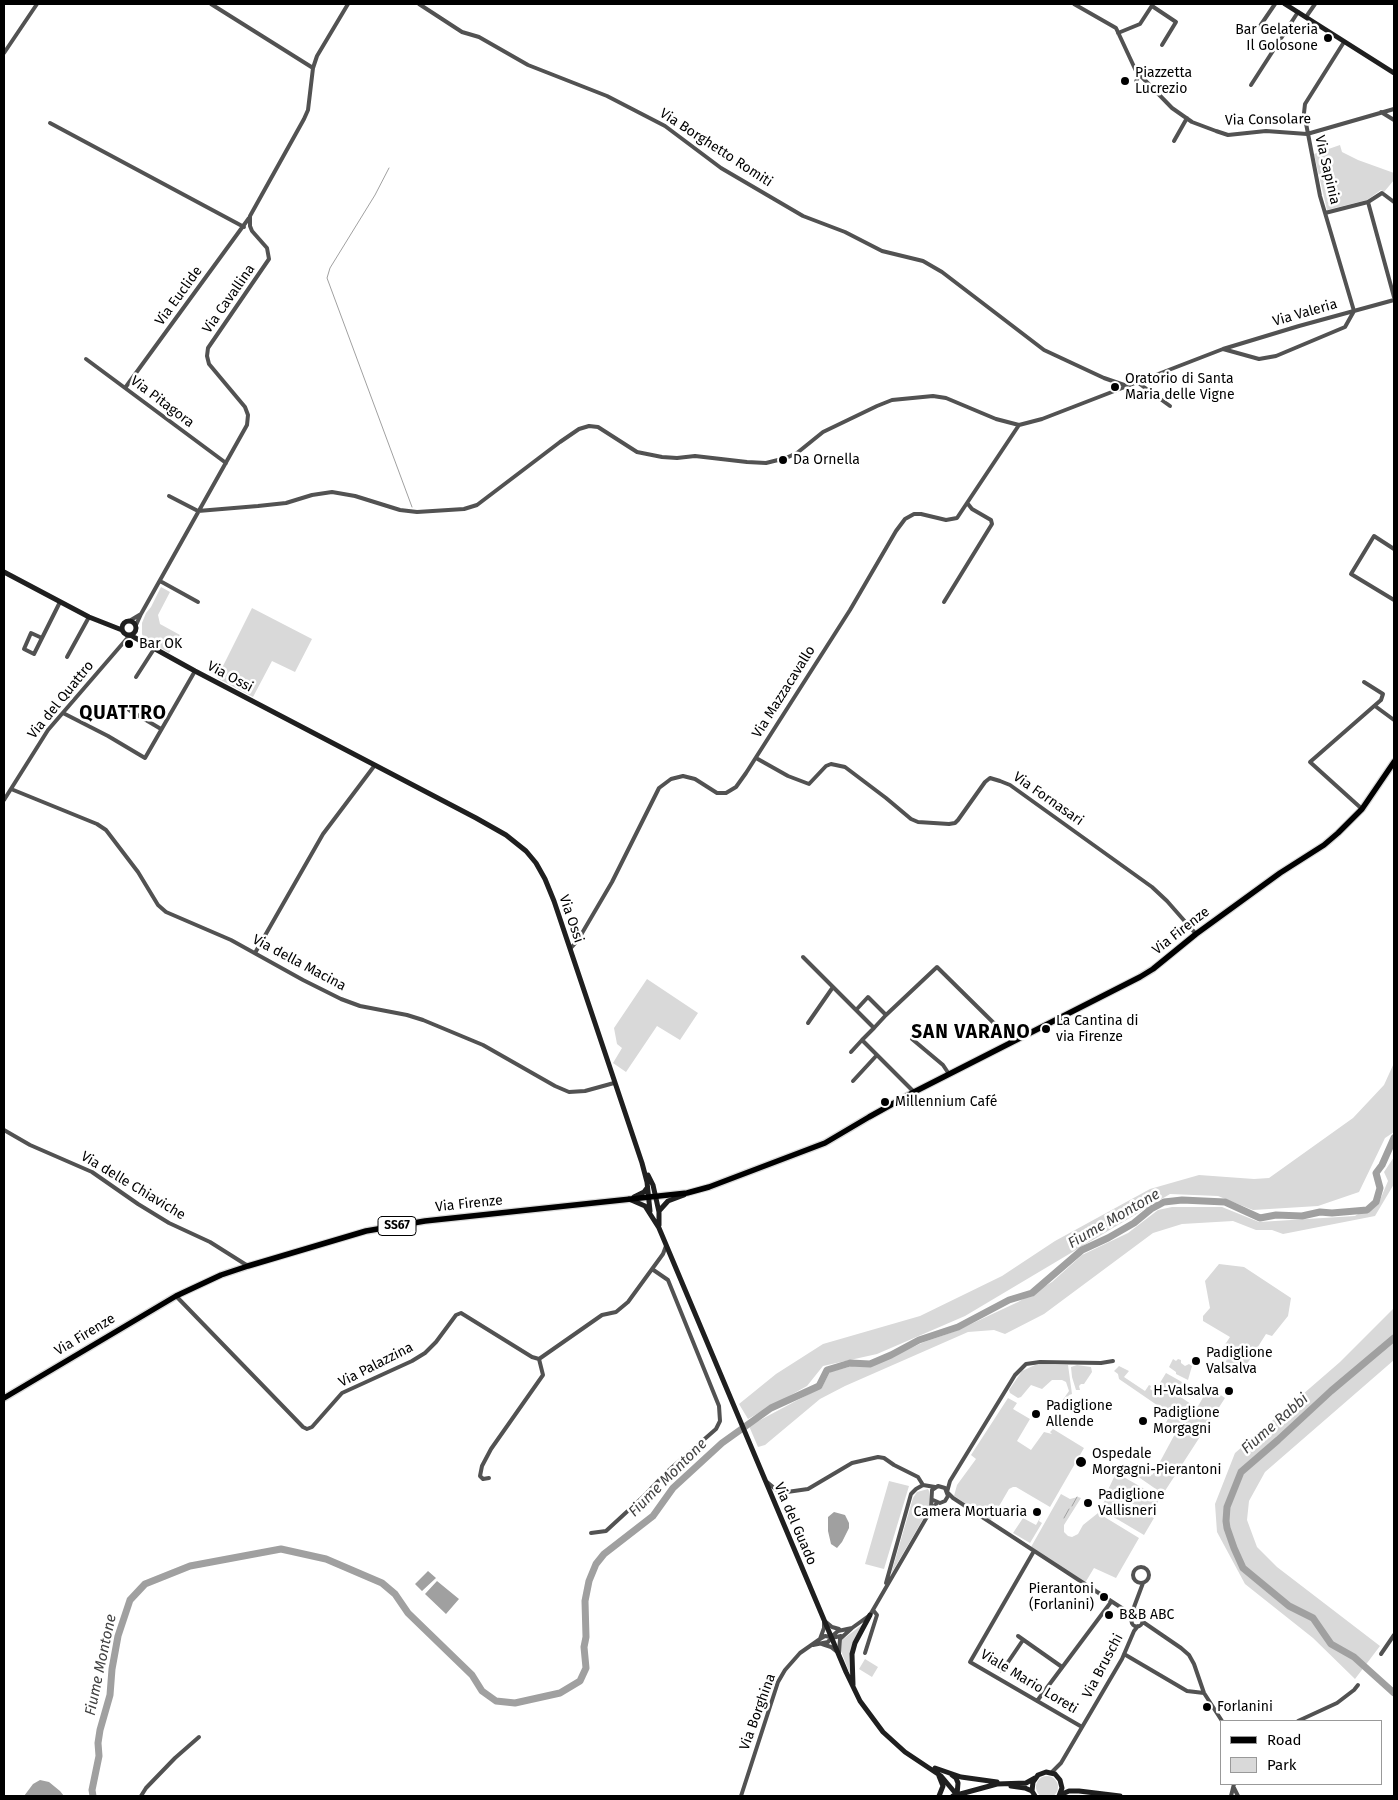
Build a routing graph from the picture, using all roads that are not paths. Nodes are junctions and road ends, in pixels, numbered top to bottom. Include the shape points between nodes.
1 (37, 4) edge
2 (211, 4) edge
3 (348, 4) edge
4 (419, 4) edge
5 (1074, 4) edge
6 (1274, 4) edge
7 (1285, 4) edge
8 (1315, 4) edge
9 (1153, 5) edge
10 (1298, 12) junction
11 (1306, 17) junction
12 (1260, 26) dead end
13 (1118, 33) junction
14 (1344, 42) junction
15 (1162, 45) dead end
16 (4, 53) edge
17 (313, 68) junction
18 (1394, 73) edge
19 (1139, 74) junction
20 (1136, 82) dead end
21 (1252, 85) dead end
22 (1394, 109) edge
23 (1381, 112) junction
24 (1187, 118) junction
25 (1394, 120) edge
26 (50, 123) dead end
27 (1307, 134) junction
28 (1174, 141) dead end
29 (1368, 202) junction
30 (1394, 202) edge
31 (1325, 213) junction
32 (250, 216) junction
33 (244, 226) junction
34 (1394, 299) edge
35 (1354, 311) junction
36 (1223, 349) junction
37 (86, 359) dead end
38 (1137, 382) junction
39 (1128, 386) junction
40 (125, 388) junction
41 (1170, 406) dead end
42 (1019, 425) junction
43 (226, 463) junction
44 (169, 496) dead end
45 (968, 504) junction
46 (198, 511) junction
47 (1394, 549) edge
48 (4, 572) edge
49 (160, 581) junction
50 (1394, 600) edge
51 (60, 602) junction
52 (198, 602) dead end
53 (944, 602) dead end
54 (141, 614) junction
55 (88, 616) junction
56 (131, 620) junction
57 (124, 622) junction
58 (108, 626) junction
59 (136, 628) junction
60 (125, 633) junction
61 (42, 638) junction
62 (141, 641) junction
63 (154, 649) junction
64 (67, 657) dead end
65 (195, 671) junction
66 (136, 677) dead end
67 (1364, 682) dead end
68 (1376, 706) junction
69 (129, 710) dead end
70 (63, 712) junction
71 (1394, 720) edge
72 (161, 730) junction
73 (756, 758) junction
74 (1394, 762) edge
75 (375, 765) junction
76 (11, 789) junction
77 (4, 800) edge
78 (1362, 809) junction
79 (1196, 934) junction
80 (570, 949) junction
81 (256, 953) junction
82 (803, 957) dead end
83 (833, 987) junction
84 (856, 1010) junction
85 (886, 1015) junction
86 (808, 1023) dead end
87 (874, 1028) junction
88 (912, 1039) dead end
89 (862, 1040) junction
90 (1012, 1041) junction
91 (850, 1052) dead end
92 (877, 1056) junction
93 (949, 1074) junction
94 (853, 1081) dead end
95 (614, 1083) junction
96 (914, 1092) junction
97 (4, 1130) edge
98 (650, 1186) junction
99 (687, 1193) junction
100 (656, 1197) junction
101 (648, 1198) junction
102 (629, 1199) junction
103 (650, 1211) junction
104 (658, 1212) junction
105 (659, 1228) junction
106 (666, 1246) junction
107 (248, 1266) junction
108 (652, 1270) junction
109 (176, 1296) junction
110 (539, 1360) junction
111 (1113, 1361) dead end
112 (4, 1398) edge
113 (489, 1478) dead end
114 (765, 1479) junction
115 (925, 1485) junction
116 (933, 1489) junction
117 (946, 1492) junction
118 (933, 1500) junction
119 (937, 1503) junction
120 (931, 1510) junction
121 (591, 1534) dead end
122 (1034, 1551) junction
123 (1138, 1583) junction
124 (1143, 1583) junction
125 (885, 1588) junction
126 (1139, 1594) junction
127 (1111, 1602) junction
128 (874, 1610) junction
129 (870, 1615) junction
130 (1134, 1618) junction
131 (824, 1621) junction
132 (1143, 1622) junction
133 (1138, 1626) junction
134 (852, 1628) junction
135 (842, 1630) junction
136 (1134, 1631) junction
137 (844, 1635) junction
138 (1394, 1635) edge
139 (1018, 1636) dead end
140 (831, 1637) junction
141 (820, 1638) junction
142 (1022, 1640) junction
143 (821, 1644) junction
144 (811, 1646) junction
145 (865, 1653) dead end
146 (1124, 1654) junction
147 (1380, 1654) dead end
148 (839, 1655) junction
149 (1062, 1667) junction
150 (1002, 1671) dead end
151 (1200, 1685) junction
152 (1358, 1685) dead end
153 (854, 1688) junction
154 (1194, 1692) junction
155 (1204, 1693) junction
156 (1037, 1702) junction
157 (1221, 1720) edge
158 (1300, 1720) edge
159 (1082, 1727) junction
160 (199, 1737) dead end
161 (1061, 1763) junction
162 (928, 1766) junction
163 (936, 1772) junction
164 (947, 1772) junction
165 (1051, 1773) junction
166 (1058, 1777) junction
167 (1035, 1778) junction
168 (1003, 1783) junction
169 (1062, 1784) junction
170 (1234, 1785) edge
171 (986, 1787) junction
172 (1086, 1792) junction
173 (1034, 1794) edge
174 (955, 1795) edge
175 (141, 1796) edge
176 (741, 1796) edge
177 (938, 1796) edge
178 (1060, 1796) edge
179 (1120, 1796) edge
180 (1231, 1796) edge
181 (1238, 1796) edge

1 - 16 street
2 - 17 street
3 - 17 street
4 - 39 street, Via Borghetto Romiti via 462,32 479,37 528,65 607,96 665,126 721,168 804,216 882,251 923,261 1044,350
5 - 13 street, Via Consolare via 1116,28
6 - 12 street
7 - 10 street
8 - 11 street
9 - 13 street via 1140,24
9 - 15 street via 1176,22
10 - 11 street
10 - 21 street
11 - 14 street
13 - 19 street, Via Consolare
14 - 18 street
14 - 27 street, Via Sapinia via 1305,104
17 - 32 street via 304,119
19 - 20 street
19 - 24 street, Via Consolare via 1172,108
22 - 23 street, Via Consolare
23 - 25 street
23 - 27 street, Via Consolare
24 - 27 street, Via Consolare via 1228,135 1266,131
24 - 28 street
26 - 33 street
27 - 31 street, Via Sapinia
29 - 30 street via 1382,193
29 - 31 street
29 - 34 street
31 - 35 street, Via Sapinia
32 - 33 street, Via Euclide
32 - 43 street, Via Cavallina via 252,231 267,248 269,260 208,348 207,356 209,364 245,407 248,416 248,424
33 - 40 street, Via Euclide
34 - 35 street, Via Valeria
35 - 36 street, Via Valeria
35 - 36 street via 1345,327 1276,356 1259,359
36 - 38 street, Via Valeria
37 - 40 street, Via Pitagora
38 - 39 street, Via Valeria
38 - 41 street
39 - 42 street, Via Valeria
40 - 43 street, Via Pitagora
42 - 45 street, Via Mazzacavallo
42 - 46 street via 996,420 946,398 892,400 823,432 786,458 766,463 695,456 662,457 637,452 598,427 588,426 477,505 464,509 400,510 332,492 277,504
43 - 46 street, Via Cavallina
44 - 46 street
45 - 53 street via 992,524
45 - 73 street, Via Mazzacavallo via 957,518 946,520 914,514 905,519
46 - 49 street, Via Cavallina
47 - 50 street via 1374,536 1351,574
48 - 51 street, Via Ossi
49 - 52 street
49 - 54 street, Via Cavallina
51 - 55 street, Via Ossi
51 - 61 street
54 - 56 street, Via Cavallina
54 - 59 street, Via Cavallina
55 - 58 street, Via Ossi
55 - 64 street
56 - 57 street
56 - 59 street
57 - 58 street
57 - 60 street
58 - 60 street, Via Ossi
59 - 60 street via 134,633
59 - 62 street
60 - 62 street, Via Ossi
60 - 70 street, Via del Quattro via 122,642
61 - 61 street via 34,654 24,649 31,633
62 - 63 street, Via Ossi
63 - 65 street, Via Ossi
63 - 66 street
65 - 72 street
65 - 75 street, Via Ossi
67 - 68 street via 1383,694
68 - 71 street
68 - 78 street via 1310,762
69 - 72 street
70 - 72 street via 145,758
70 - 76 street, Via del Quattro
73 - 79 street, Via Fornasari via 809,784 826,766 831,764 844,768 918,822 955,823 985,782 990,778 1000,780 1152,887
73 - 80 street, Via Mazzacavallo via 736,787 726,793 717,793 695,779 683,776 671,779 659,788 612,882
74 - 78 main road, Via Firenze
75 - 80 street, Via Ossi via 506,835 526,851 545,879
75 - 81 street via 323,834
76 - 77 street, Via del Quattro
76 - 81 street, Via della Macina via 106,830 166,912
78 - 79 main road, Via Firenze via 1324,845
79 - 90 main road, Via Firenze via 1140,978
80 - 95 street, Via Ossi
81 - 95 street, Via della Macina via 341,999 423,1020 483,1045 569,1092 585,1092
82 - 83 street
83 - 84 street
83 - 86 street
84 - 85 street via 868,997
84 - 87 street
85 - 87 street
85 - 90 street via 937,967
87 - 89 street
88 - 93 street
89 - 91 street
89 - 92 street
90 - 93 main road, Via Firenze
92 - 94 street
92 - 96 street
93 - 96 main road, Via Firenze
95 - 98 street, Via Ossi
96 - 99 main road, Via Firenze via 825,1143
97 - 107 street, Via delle Chiaviche via 92,1172 161,1218 210,1242
98 - 99 street via 660,1192
98 - 100 street, Via Ossi
98 - 101 street, Via Ossi
98 - 102 street
99 - 100 main road, Via Firenze
99 - 104 street via 668,1201
100 - 101 main road, Via Firenze
100 - 104 street, Via del Guado
101 - 102 main road, Via Firenze / SS67
101 - 103 street, Via del Guado
102 - 103 street via 640,1202
102 - 107 main road, Via Firenze / SS67 via 366,1230
103 - 105 street, Via del Guado
104 - 105 street, Via del Guado
105 - 106 street, Via del Guado
106 - 108 street
106 - 114 street, Via del Guado
107 - 109 main road, Via Firenze / SS67
108 - 110 street via 628,1302 616,1312 602,1315
108 - 121 street via 668,1280 719,1406 720,1421 716,1429 606,1531
109 - 110 street, Via Palazzina via 307,1428 312,1427 342,1393 425,1353 461,1313
109 - 112 main road, Via Firenze / SS67
110 - 113 street via 542,1375 482,1466 480,1476
111 - 117 street via 1026,1364 1015,1375
114 - 115 street via 780,1493 808,1489 852,1463 878,1456
114 - 131 street, Via del Guado
115 - 116 street
115 - 125 street via 911,1494
116 - 117 street via 938,1486
116 - 118 street
117 - 119 street via 943,1502
117 - 122 street
118 - 119 street
118 - 120 street
119 - 120 street
120 - 125 street
122 - 127 street
122 - 156 street, Viale Mario Loreti via 970,1662
123 - 124 street
123 - 124 street via 1134,1573 1142,1566 1149,1574
123 - 126 street
124 - 126 street
125 - 128 street
126 - 130 street
127 - 130 street
127 - 149 street
128 - 129 street
128 - 145 street via 877,1615
129 - 134 street
129 - 153 street via 852,1654
130 - 132 street via 1142,1618
130 - 133 street
130 - 136 street
131 - 135 street
131 - 140 street, Via del Guado
131 - 141 street
132 - 133 street, Via Bruschi
132 - 151 street via 1186,1651
133 - 136 street, Via Bruschi
134 - 135 street
134 - 137 street
135 - 140 street
136 - 146 street, Via Bruschi
137 - 140 street
137 - 148 street via 839,1644
138 - 147 street
139 - 142 street
140 - 141 street
140 - 143 street, Via Borghina
140 - 148 street, Via del Guado
141 - 144 street, Via Borghina
142 - 149 street
142 - 150 street
143 - 144 street, Via Borghina
143 - 148 street via 831,1647
144 - 176 street, Via Borghina via 800,1653 778,1682
146 - 154 street
146 - 159 street, Via Bruschi
148 - 153 street, Via del Guado
149 - 156 street
151 - 154 street
151 - 155 street
152 - 158 street via 1337,1703
153 - 162 street, Via del Guado via 883,1732 905,1752
154 - 155 street
155 - 157 street
156 - 159 street, Viale Mario Loreti
159 - 161 street, Via Bruschi
160 - 175 street
161 - 165 street, Via Bruschi
161 - 166 street, Via Bruschi
162 - 163 street, Via del Guado
162 - 164 street
163 - 174 street, Via del Guado
163 - 177 street via 943,1786
164 - 168 street via 969,1779
164 - 174 street via 958,1783
165 - 166 street
165 - 167 street via 1042,1773
166 - 169 street
167 - 168 street via 1026,1783
167 - 173 street
168 - 171 street
169 - 172 street
169 - 178 street
170 - 180 street
170 - 181 street
171 - 173 street via 1013,1786
171 - 174 street
172 - 178 street via 1069,1792
172 - 179 street

